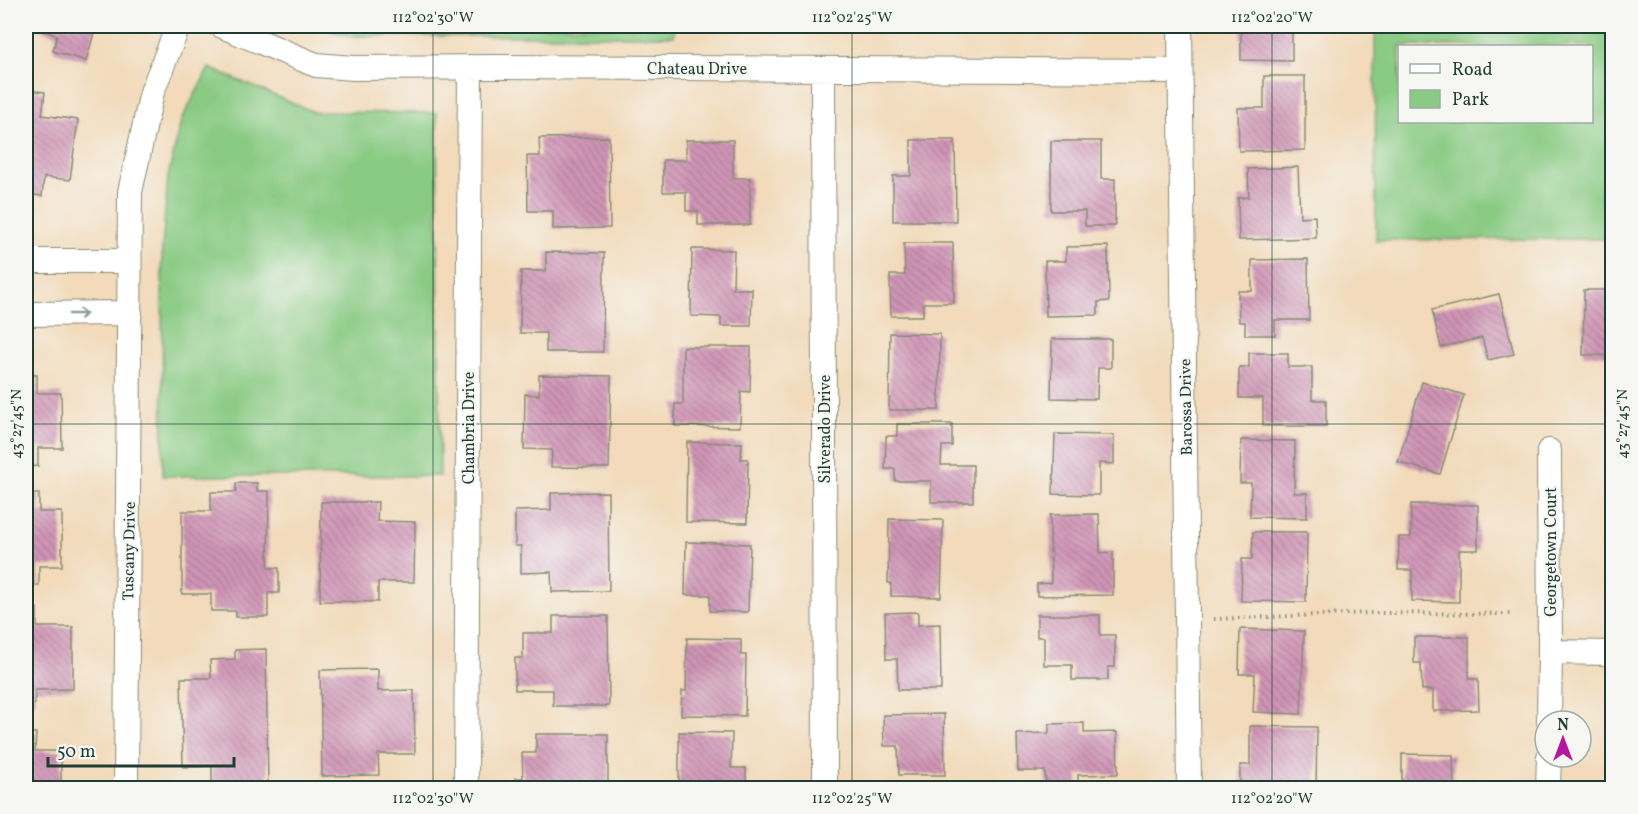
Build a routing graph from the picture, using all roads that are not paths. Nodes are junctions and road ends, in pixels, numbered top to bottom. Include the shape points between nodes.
1 (178, 26) edge
2 (222, 26) edge
3 (1180, 26) edge
4 (470, 67) junction
5 (823, 69) junction
6 (1180, 71) junction
7 (26, 261) edge
8 (129, 261) junction
9 (26, 314) edge
10 (130, 314) junction
11 (1549, 451) dead end
12 (1550, 652) junction
13 (1612, 653) edge
14 (1549, 709) edge
15 (1549, 769) edge
16 (126, 789) edge
17 (466, 789) edge
18 (825, 789) edge
19 (1189, 789) edge
20 (1548, 789) edge

1 - 8 street, Tuscany Drive via 152,92 130,192
2 - 4 street, Chateau Drive via 316,65
3 - 6 street, Barossa Drive
4 - 5 street, Chateau Drive
4 - 17 street, Chambria Drive
5 - 6 street, Chateau Drive
5 - 18 street, Silverado Drive
6 - 19 street, Barossa Drive
7 - 8 street
8 - 10 street, Tuscany Drive
9 -> 10 street
10 - 16 street, Tuscany Drive
11 - 12 street, Georgetown Court
12 - 13 street
12 - 14 street, Georgetown Court
15 - 20 street

